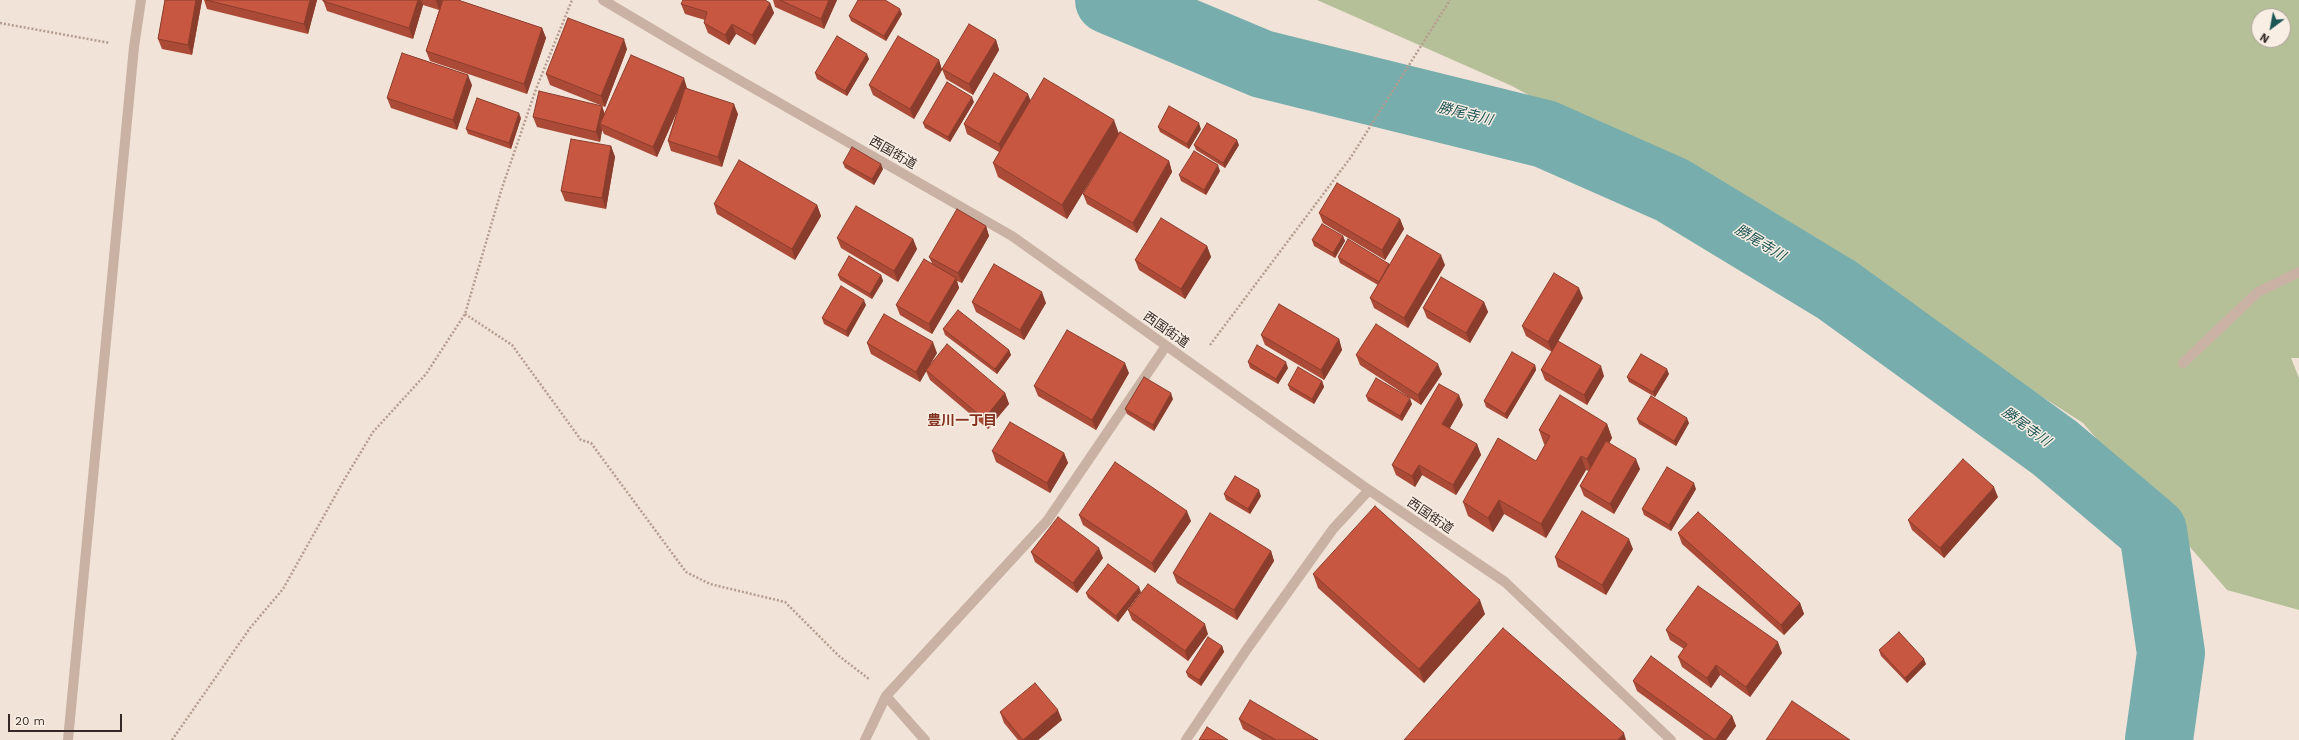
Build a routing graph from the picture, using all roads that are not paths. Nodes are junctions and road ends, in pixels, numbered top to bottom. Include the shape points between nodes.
1 (141, 0) edge
2 (603, 0) edge
3 (2299, 272) edge
4 (1166, 346) junction
5 (2183, 363) dead end
6 (1369, 490) junction
7 (886, 696) junction
8 (1665, 738) edge
9 (68, 740) edge
10 (865, 740) edge
11 (925, 740) edge
12 (1186, 740) edge

1 - 9 street via 134,47
2 - 4 street, 西国街道 via 699,58 1012,236
3 - 5 street via 2258,292
4 - 6 street, 西国街道
4 - 7 street via 1047,521
6 - 8 street, 西国街道 via 1505,582
6 - 12 street via 1333,529
7 - 10 street
7 - 11 street

